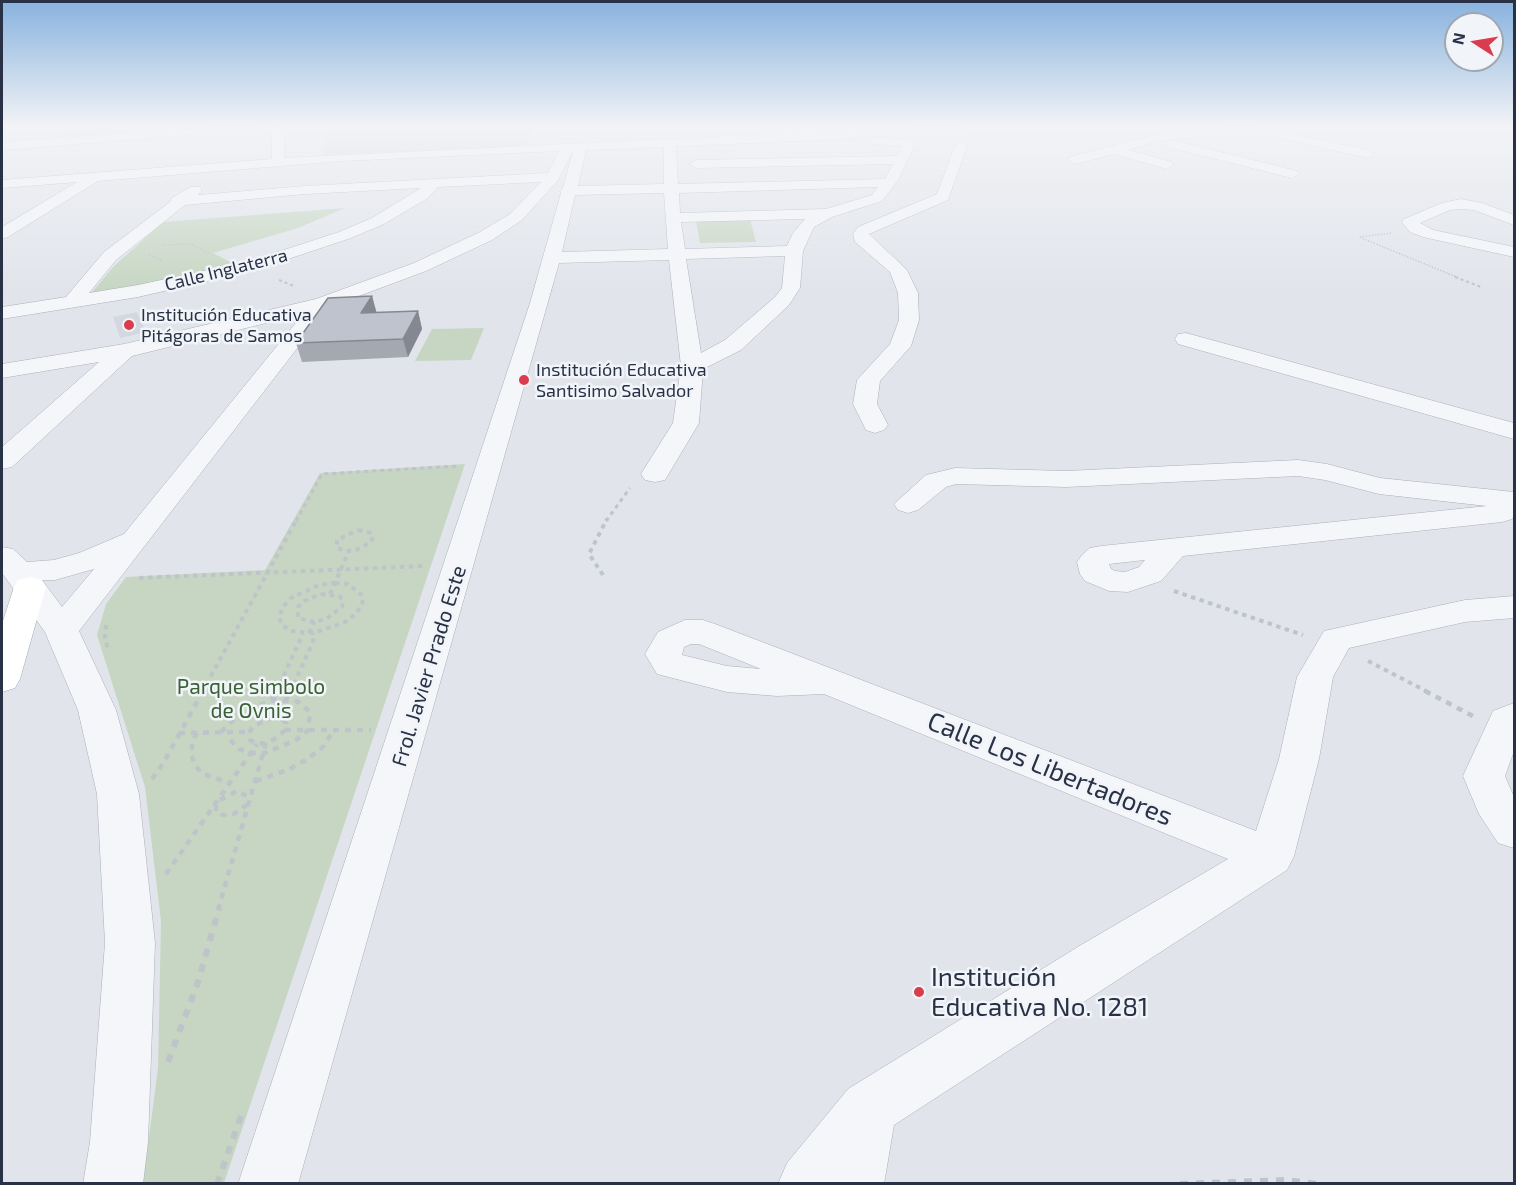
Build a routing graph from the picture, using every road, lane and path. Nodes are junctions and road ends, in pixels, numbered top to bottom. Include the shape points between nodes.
1 (22, 182) edge
2 (87, 182) edge
3 (205, 182) edge
4 (561, 182) edge
5 (671, 182) edge
6 (948, 182) edge
7 (434, 183) junction
8 (2, 184) edge
9 (887, 184) junction
10 (906, 186) dead end
11 (671, 188) junction
12 (926, 188) dead end
13 (946, 189) junction
14 (177, 201) junction
15 (554, 205) junction
16 (44, 208) junction
17 (12, 211) dead end
18 (827, 214) junction
19 (516, 218) junction
20 (672, 218) junction
21 (1515, 220) edge
22 (1416, 229) junction
23 (2, 234) edge
24 (794, 251) junction
25 (1515, 252) edge
26 (676, 254) junction
27 (550, 258) junction
28 (249, 266) junction
29 (1481, 287) dead end
30 (72, 302) junction
31 (318, 309) junction
32 (2, 313) edge
33 (1186, 339) dead end
34 (124, 351) junction
35 (692, 366) junction
36 (2, 371) edge
37 (875, 425) dead end
38 (1515, 431) edge
39 (2, 461) edge
40 (459, 466) dead end
41 (654, 474) joint
42 (1515, 500) edge
43 (908, 504) dead end
44 (1515, 512) edge
45 (136, 539) junction
46 (1172, 549) dead end
47 (349, 550) junction
48 (461, 565) junction
49 (340, 571) junction
50 (17, 572) edge
51 (266, 575) junction
52 (603, 575) dead end
53 (102, 580) junction
54 (334, 583) junction
55 (330, 594) junction
56 (1515, 607) edge
57 (314, 622) junction
58 (61, 630) junction
59 (312, 633) junction
60 (303, 634) junction
61 (2, 679) edge
62 (828, 681) dead end
63 (286, 699) junction
64 (272, 700) junction
65 (1515, 717) edge
66 (285, 730) junction
67 (309, 730) junction
68 (334, 730) junction
69 (371, 730) dead end
70 (220, 732) junction
71 (231, 732) junction
72 (250, 732) junction
73 (197, 733) junction
74 (179, 734) junction
75 (266, 743) junction
76 (257, 744) junction
77 (264, 752) junction
78 (250, 753) junction
79 (256, 781) junction
80 (150, 782) dead end
81 (229, 783) junction
82 (250, 801) junction
83 (216, 803) junction
84 (1515, 830) edge
85 (1271, 856) junction
86 (166, 874) dead end
87 (166, 1068) dead end
88 (868, 1109) junction
89 (113, 1184) edge
90 (268, 1184) edge
91 (808, 1184) edge
92 (854, 1184) edge
93 (1180, 1184) edge
94 (1318, 1184) edge

1 - 8 street
2 - 16 street
3 - 14 street
4 - 15 street, Frol. Javier Prado Este
5 - 11 street
6 - 13 street
7 - 14 street
7 - 15 street
7 - 28 street, Calle Inglaterra via 423,195 378,221
9 - 10 street
9 - 11 street
9 - 18 street via 877,198
11 - 15 street
11 - 20 street
12 - 13 street
13 - 37 street via 943,197 861,234 898,270 908,293 909,320 900,346 869,380 865,405
14 - 30 street via 110,256
15 - 19 street
15 - 19 street
15 - 27 street, Frol. Javier Prado Este
16 - 17 street
16 - 23 street
18 - 20 street
18 - 24 street via 808,224
19 - 31 street via 420,267
20 - 26 street
21 - 22 street via 1461,204 1410,222
22 - 25 street
22 - 29 path via 1359,237
24 - 26 street
24 - 35 street via 791,288 782,301 733,345
26 - 27 street
26 - 35 street
27 - 48 street, Frol. Javier Prado Este
28 - 30 street, Calle Inglaterra
28 - 31 path
30 - 32 street, Calle Inglaterra
31 - 34 street
31 - 45 street
33 - 38 street
34 - 36 street
34 - 39 street
35 - 41 street via 686,423
40 - 51 path via 322,474
41 - 52 path via 629,489 601,528 588,555
42 - 43 street via 1389,488 1298,468 1066,479 955,476 936,481
44 - 46 street
45 - 50 street via 56,570
45 - 53 street
47 - 47 path via 341,550 336,544 342,536 358,530 371,533 373,537 365,547
47 - 49 path
48 - 49 path
48 - 90 street, Frol. Javier Prado Este
49 - 51 path
49 - 54 path
50 - 58 street
50 - 61 main road
51 - 53 path
51 - 74 path
53 - 58 street
54 - 55 path
54 - 59 path via 357,589 363,596 362,604 345,622
54 - 60 path via 304,591 283,607 279,617 282,625
55 - 57 path via 344,600 342,607 326,619
55 - 57 path via 312,597 298,607 298,618
56 - 85 street via 1465,611 1336,639 1315,677 1299,759
57 - 59 path
58 - 89 street via 97,710 118,794 130,943 119,1142
59 - 60 path
59 - 63 path via 313,642
60 - 64 path
62 - 85 street, Calle Los Libertadores
63 - 64 path
63 - 67 path via 310,712
64 - 70 path via 242,712
65 - 84 street via 1507,721 1484,776 1494,802
66 - 67 path
66 - 72 path via 286,723 281,718 271,718 261,721
66 - 75 path
67 - 68 path
67 - 77 path via 282,748
68 - 69 path
68 - 79 path via 306,760
70 - 71 path
70 - 73 path
71 - 72 path
71 - 78 path via 232,742
72 - 76 path via 250,740
73 - 74 path
73 - 81 path via 192,746 194,763 201,773
74 - 80 path
75 - 76 path
75 - 77 path
76 - 78 path
77 - 78 path
77 - 79 path
78 - 81 path
79 - 82 path
81 - 83 path
82 - 83 path via 237,791
82 - 83 path via 234,814 223,815 216,812
82 - 87 path via 198,982
83 - 86 path
85 - 88 street
88 - 91 street
88 - 92 street
93 - 94 path via 1286,1180

